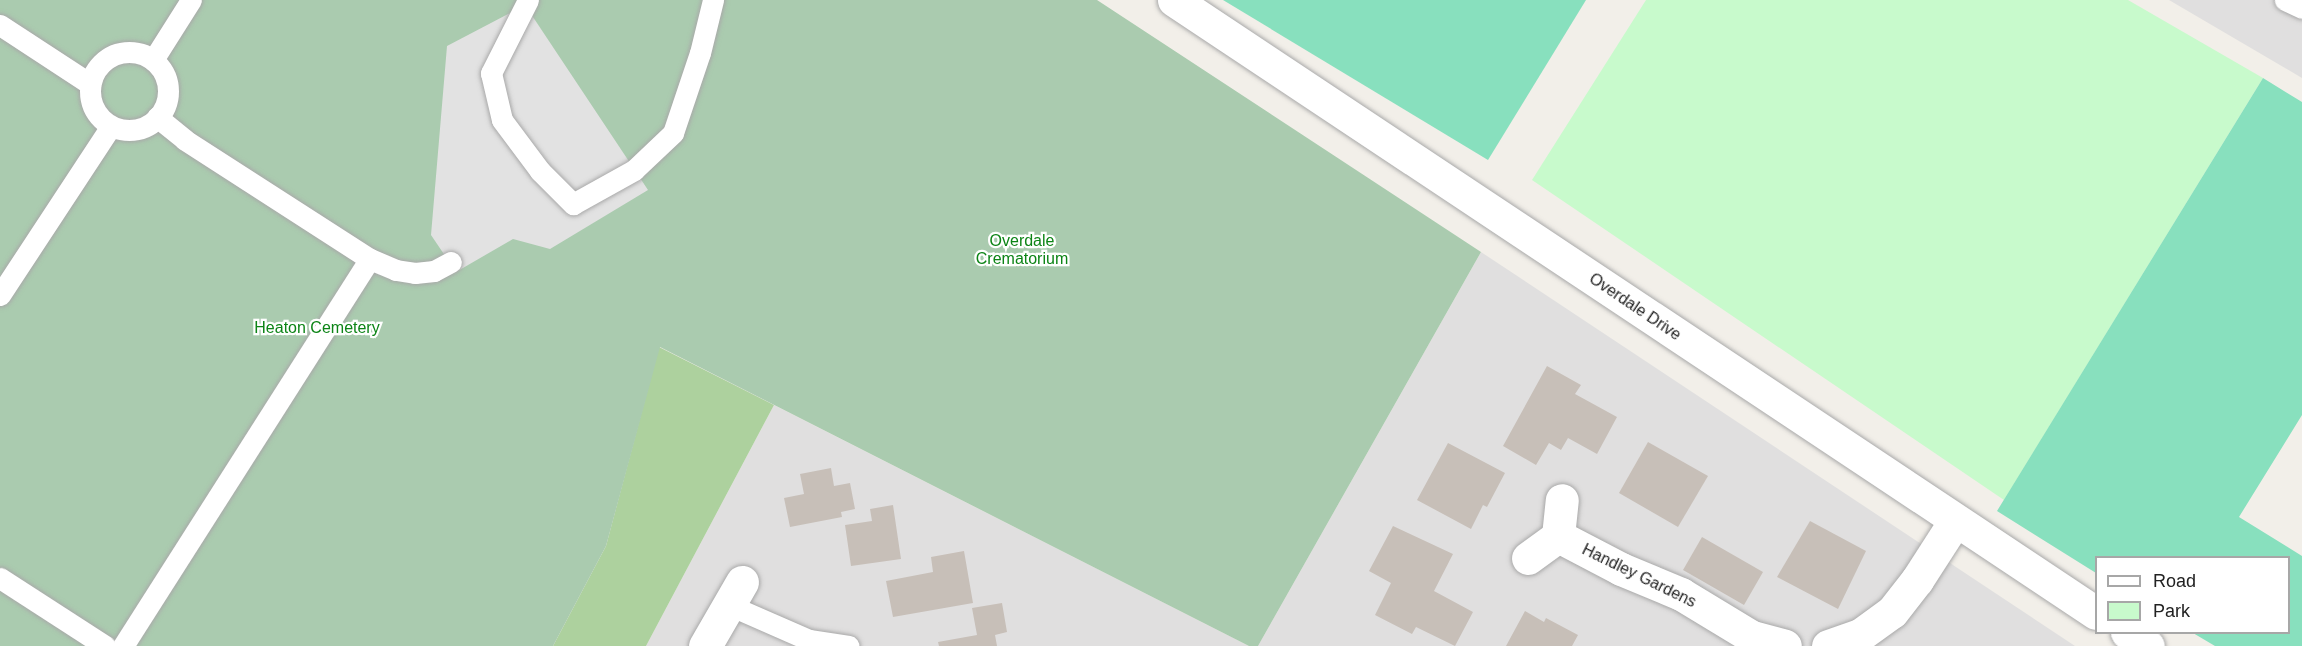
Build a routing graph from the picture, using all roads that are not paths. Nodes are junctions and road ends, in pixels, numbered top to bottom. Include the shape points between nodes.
1 (191, 0) edge
2 (528, 0) edge
3 (713, 0) edge
4 (1174, 0) edge
5 (2286, 0) edge
6 (2302, 8) edge
7 (0, 25) edge
8 (153, 60) junction
9 (90, 84) junction
10 (157, 117) junction
11 (111, 126) junction
12 (370, 259) junction
13 (451, 262) dead end
14 (0, 295) edge
15 (1562, 500) dead end
16 (1955, 521) junction
17 (1558, 536) junction
18 (1528, 558) dead end
19 (0, 578) edge
20 (735, 594) joint
21 (2095, 612) edge
22 (2129, 634) edge
23 (105, 646) edge
24 (123, 646) edge
25 (705, 646) edge
26 (849, 646) edge
27 (1785, 646) edge
28 (1828, 646) edge
29 (2148, 646) edge

1 - 8 lane
2 - 3 lane via 491,73 502,120 540,171 573,204 634,170 673,133
4 - 16 street, Overdale Drive
5 - 6 lane
7 - 9 lane
8 - 9 lane via 128,51 109,57 99,65
8 - 10 lane via 166,78 168,91 166,105
9 - 11 lane via 92,106
10 - 11 lane via 142,128 124,130
10 - 12 lane via 185,140
11 - 14 lane
12 - 13 lane via 415,273 434,271
12 - 24 lane
15 - 17 street
16 - 21 street, Overdale Drive
16 - 28 street via 1892,612 1860,635
17 - 18 street
17 - 27 street, Handley Gardens via 1681,594 1752,637
19 - 23 lane
20 - 25 street
20 - 26 lane via 809,640
22 - 29 street

